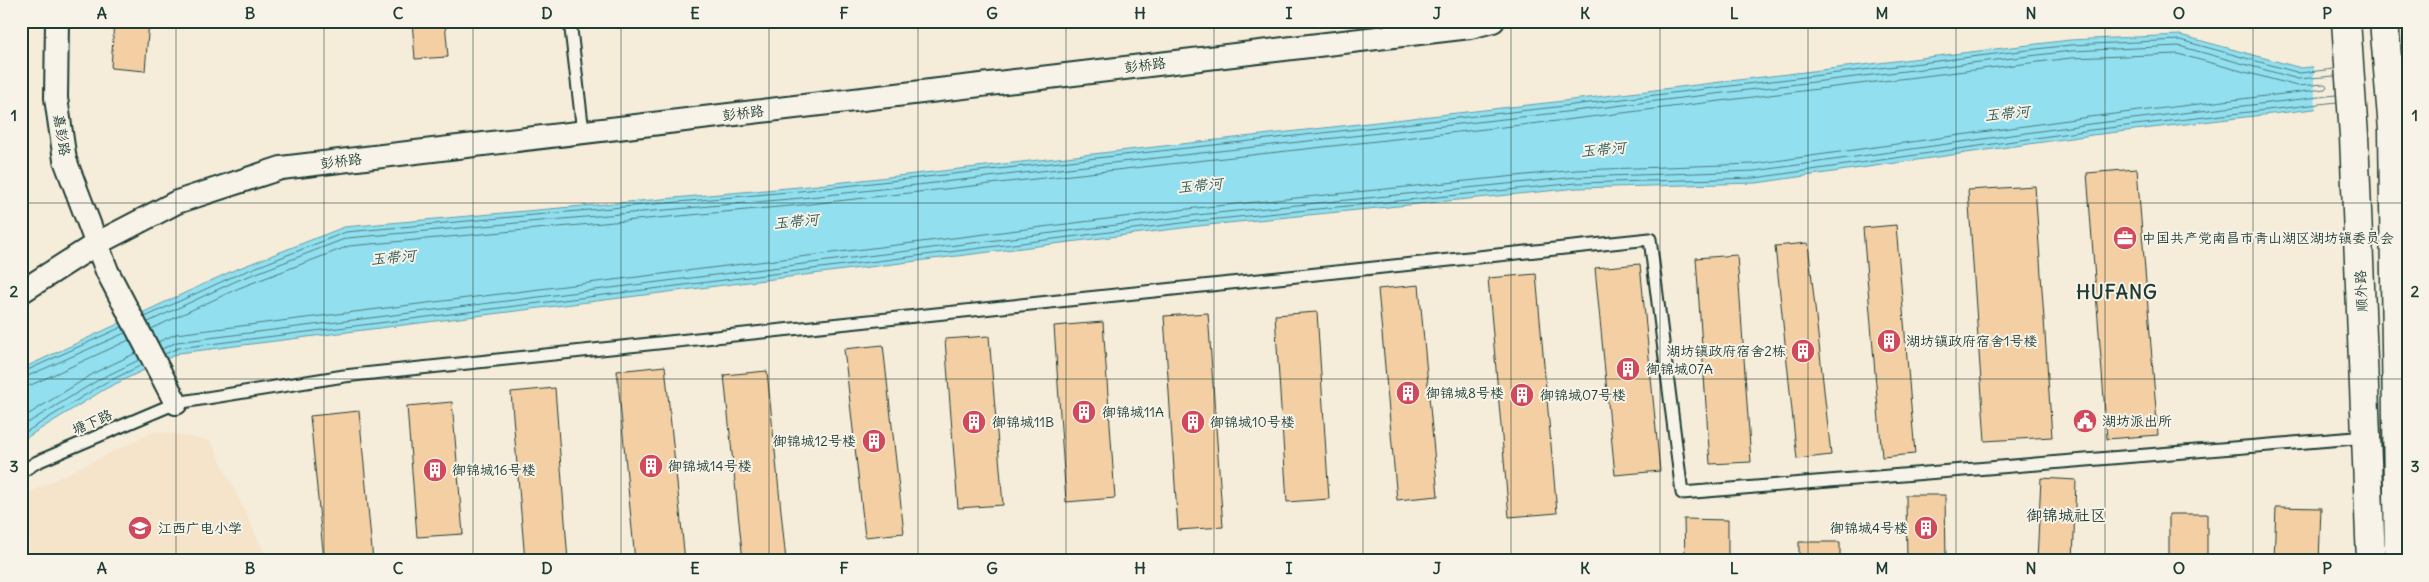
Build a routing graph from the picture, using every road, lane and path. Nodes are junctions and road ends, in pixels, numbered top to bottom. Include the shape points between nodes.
1 (57, 21) edge
2 (570, 21) edge
3 (1492, 21) edge
4 (2346, 21) edge
5 (2384, 21) edge
6 (2400, 129) edge
7 (583, 132) junction
8 (96, 244) junction
9 (21, 292) edge
10 (172, 396) junction
11 (2368, 436) junction
12 (21, 472) edge
13 (2371, 561) edge
14 (2399, 561) edge

1 - 8 street, 嘉彭路 via 56,98 65,160
2 - 7 lane
3 - 7 street, 彭桥路 via 1470,27
4 - 11 main road, 顺外路
5 - 6 main road
6 - 14 main road
7 - 8 street, 彭桥路 via 280,168 177,202
8 - 9 street, 彭桥路
8 - 10 street, 嘉彭路
10 - 11 lane, 塘下路 via 1650,239 1682,493
10 - 12 lane, 塘下路
11 - 13 main road, 顺外路

